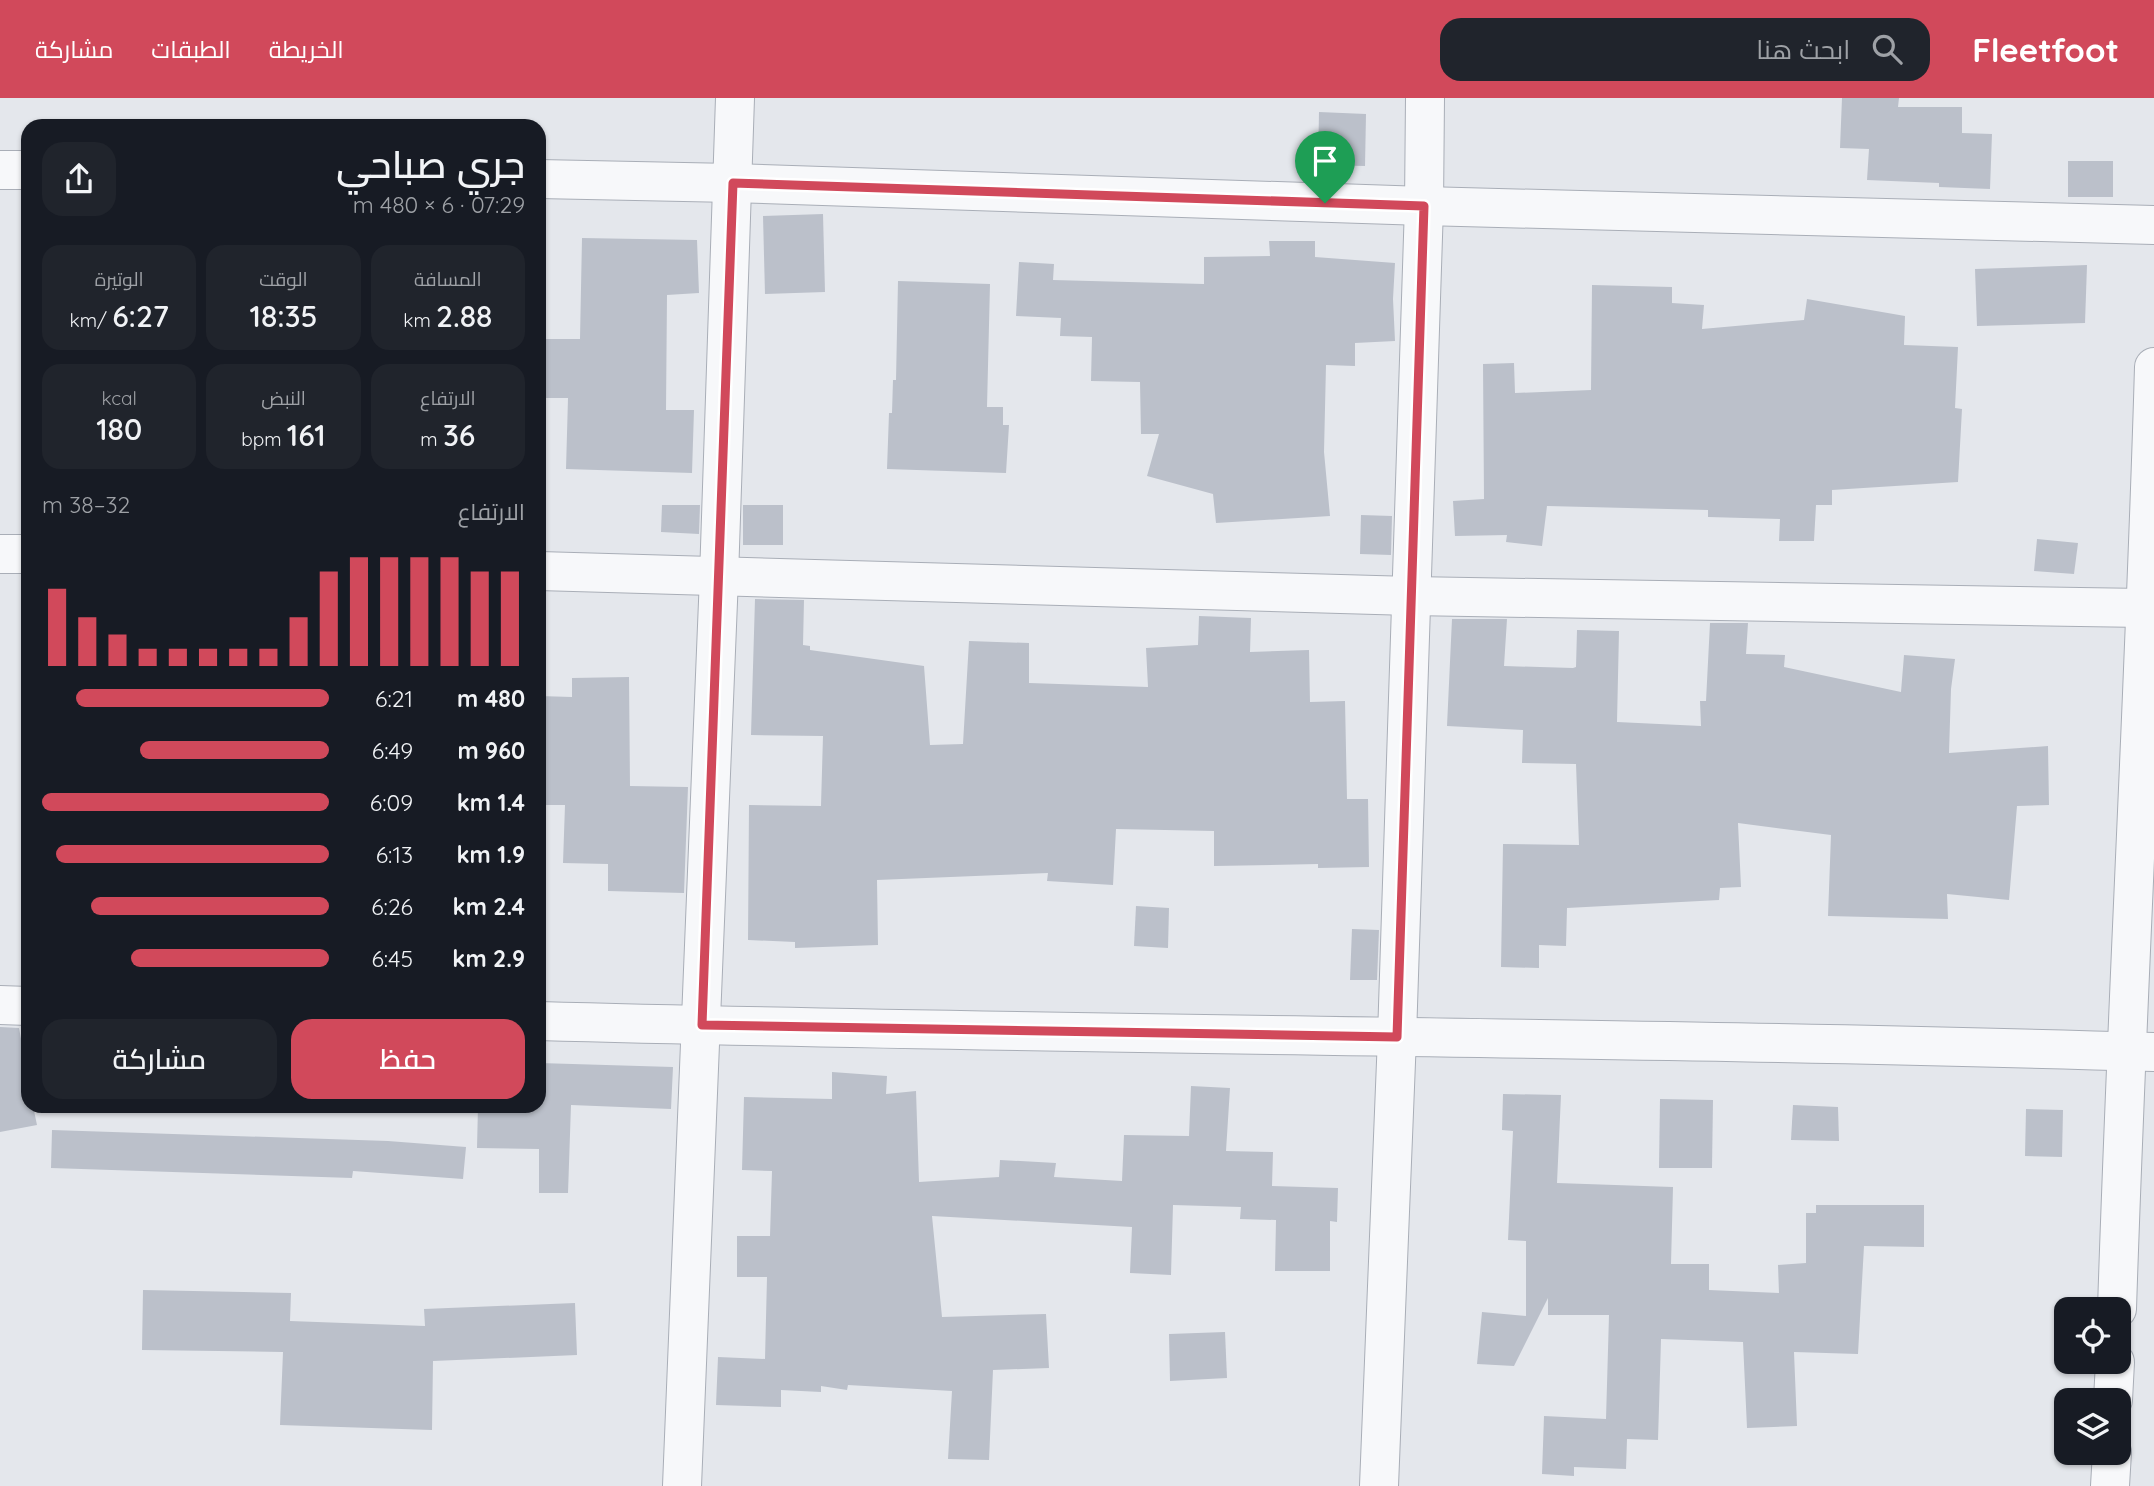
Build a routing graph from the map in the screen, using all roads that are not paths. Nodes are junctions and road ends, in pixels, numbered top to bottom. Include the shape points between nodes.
1 (735, 98) edge
2 (1425, 98) edge
3 (0, 170) edge
4 (21, 170) edge
5 (546, 179) edge
6 (733, 183) junction
7 (1424, 206) junction
8 (2154, 225) edge
9 (2154, 367) edge
10 (2154, 398) edge
11 (0, 554) edge
12 (21, 554) edge
13 (546, 571) edge
14 (719, 577) junction
15 (1411, 596) junction
16 (2144, 608) junction
17 (2148, 700) edge
18 (0, 1005) edge
19 (21, 1006) edge
20 (546, 1021) edge
21 (702, 1025) junction
22 (1397, 1037) junction
23 (2140, 1052) edge
24 (2117, 1297) edge
25 (2111, 1465) edge
26 (682, 1486) edge
27 (1379, 1486) edge
28 (2110, 1486) edge

1 - 6 street
2 - 7 street
3 - 4 street
5 - 6 street
6 - 7 street
6 - 14 street
7 - 8 street
7 - 15 street
9 - 10 street
10 - 16 street
11 - 12 street
13 - 14 street
14 - 15 street
14 - 21 street
15 - 16 street
15 - 22 street
16 - 17 street
17 - 23 street
18 - 19 street
20 - 21 street
21 - 22 street
21 - 26 street
22 - 23 street
22 - 27 street
23 - 24 street
25 - 28 street

